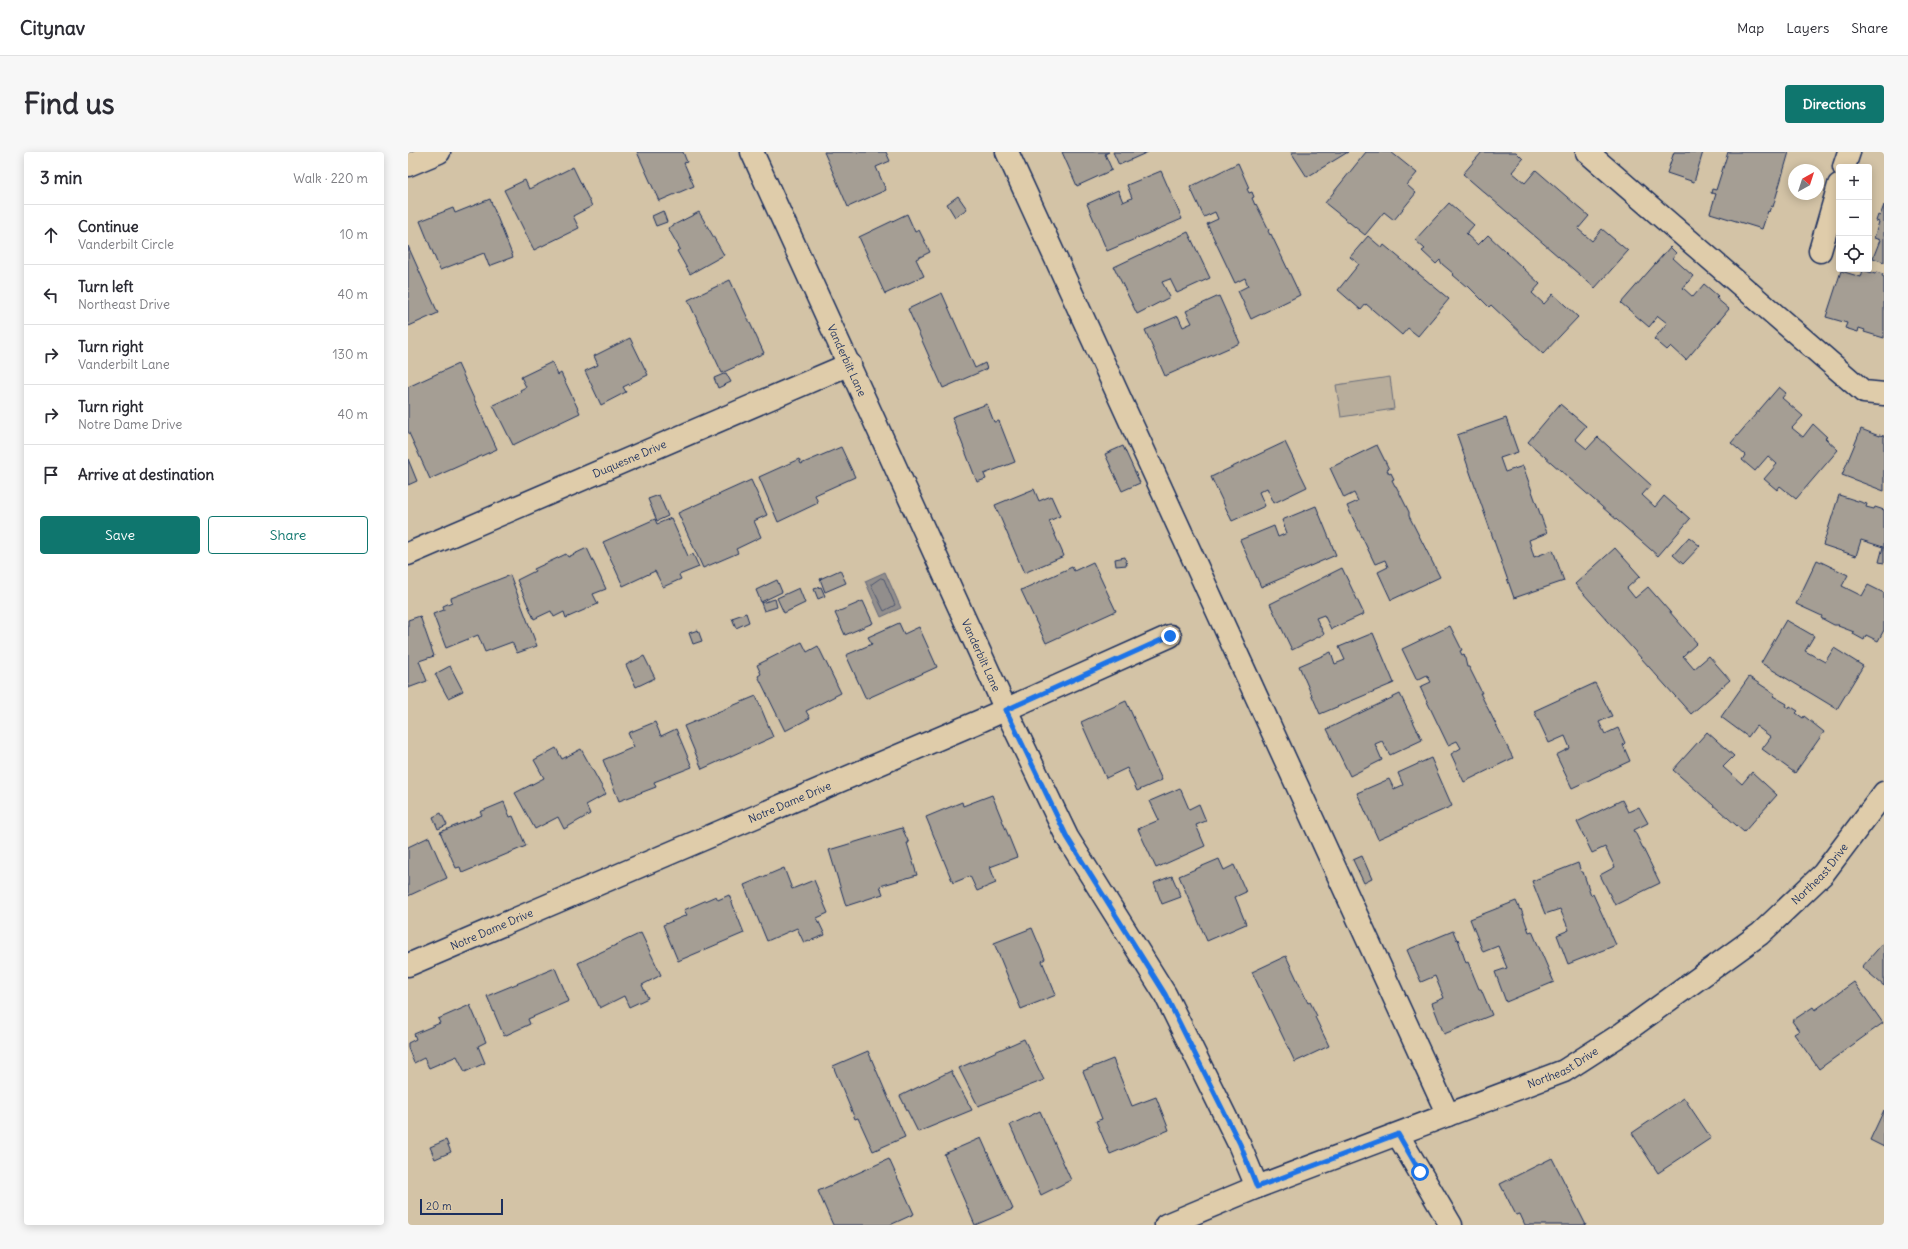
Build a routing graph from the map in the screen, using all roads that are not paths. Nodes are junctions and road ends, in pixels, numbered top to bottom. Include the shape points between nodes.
1 (438, 152) edge
2 (752, 152) edge
3 (1008, 152) edge
4 (1588, 152) edge
5 (1849, 152) edge
6 (1845, 164) edge
7 (408, 165) edge
8 (1836, 195) edge
9 (1820, 251) dead end
10 (850, 364) junction
11 (1884, 394) edge
12 (408, 554) edge
13 (1170, 636) dead end
14 (1006, 710) junction
15 (1884, 793) edge
16 (408, 965) edge
17 (1448, 1115) junction
18 (1398, 1134) junction
19 (1257, 1187) junction
20 (1166, 1225) edge
21 (1451, 1225) edge

1 - 7 street
2 - 10 street, Vanderbilt Lane
3 - 17 street
4 - 11 street via 1864,392
5 - 6 street
8 - 9 street
10 - 12 street, Duquesne Drive
10 - 14 street, Vanderbilt Lane
13 - 14 street, Notre Dame Drive
14 - 16 street, Notre Dame Drive
14 - 19 street, Vanderbilt Lane via 1067,837 1165,994 1240,1144
15 - 17 street, Northeast Drive via 1823,874 1760,934 1623,1033 1564,1071
17 - 18 street, Northeast Drive
18 - 19 street, Northeast Drive
18 - 21 street
19 - 20 street, Northeast Drive

